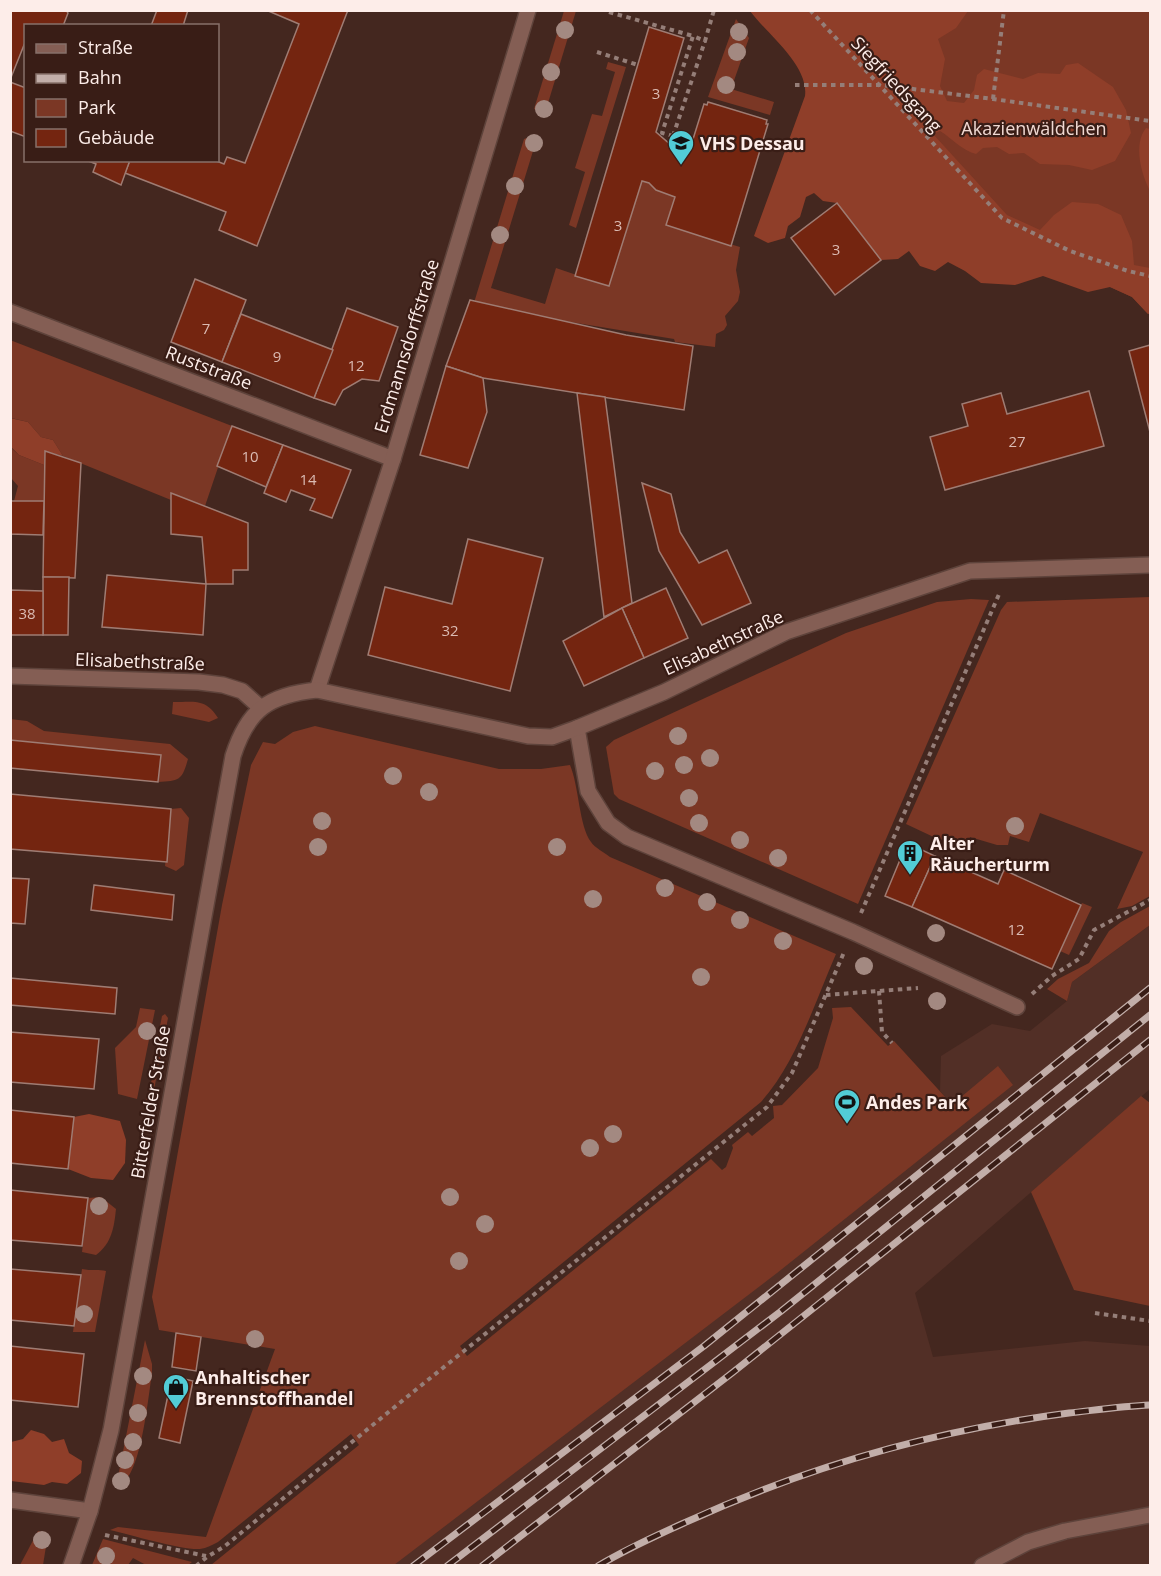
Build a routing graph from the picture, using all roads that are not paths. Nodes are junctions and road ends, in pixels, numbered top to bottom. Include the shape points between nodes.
1 (528, 10) edge
2 (10, 312) edge
3 (393, 459) junction
4 (1150, 565) edge
5 (10, 676) edge
6 (317, 690) junction
7 (261, 708) junction
8 (577, 728) junction
9 (1017, 1007) road end
10 (10, 1500) edge
11 (90, 1511) junction
12 (1150, 1515) edge
13 (71, 1566) edge
14 (982, 1566) edge

1 - 3 street, Erdmannsdorffstraße
2 - 3 street, Ruststraße
3 - 6 street, Erdmannsdorffstraße
4 - 8 street, Elisabethstraße via 970,571 786,632 664,692
5 - 7 street, Elisabethstraße via 223,685 242,691
6 - 7 street, Bitterfelder Straße via 293,693
6 - 8 street, Elisabethstraße via 528,736 552,736
7 - 11 street, Bitterfelder Straße via 248,723 232,756 111,1430
8 - 9 street via 588,791 608,823 627,837 853,932
10 - 11 street
11 - 13 street, Bitterfelder Straße
12 - 14 street via 1037,1539

